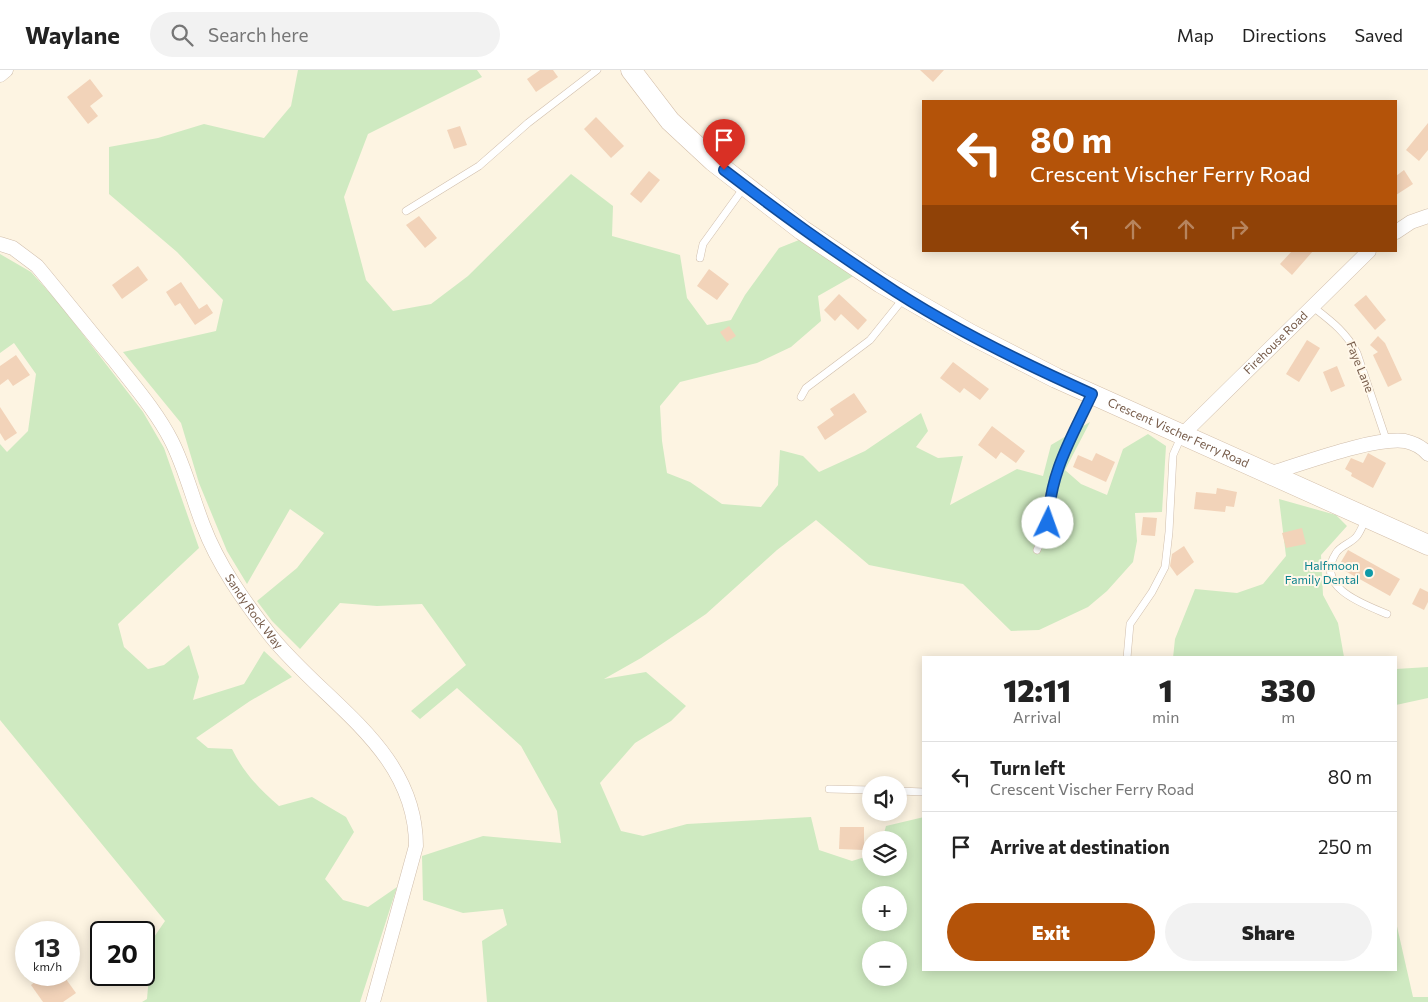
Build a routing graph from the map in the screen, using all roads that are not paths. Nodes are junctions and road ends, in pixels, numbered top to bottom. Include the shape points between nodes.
1 (6, 70) edge
2 (597, 70) edge
3 (631, 70) edge
4 (0, 75) edge
5 (745, 186) junction
6 (406, 211) dead end
7 (1428, 216) edge
8 (1397, 231) edge
9 (0, 244) edge
10 (1368, 252) edge
11 (700, 258) dead end
12 (905, 296) junction
13 (1313, 307) junction
14 (1092, 394) junction
15 (801, 397) dead end
16 (1183, 434) junction
17 (1387, 442) junction
18 (1428, 454) edge
19 (1268, 474) junction
20 (1366, 518) junction
21 (1428, 545) edge
22 (1037, 550) dead end
23 (1386, 614) dead end
24 (1127, 656) edge
25 (829, 789) dead end
26 (862, 790) edge
27 (907, 791) edge
28 (922, 792) edge
29 (373, 1002) edge

1 - 4 street
2 - 6 lane via 528,123 472,172
3 - 5 main road, Crescent Vischer Ferry Road via 670,121
5 - 11 lane via 703,244
5 - 12 main road, Crescent Vischer Ferry Road via 802,230
7 - 8 street
9 - 29 street, Sandy Rock Way via 13,248 37,266 155,413 172,441 203,527 226,572 270,635 304,674 358,722 389,761 407,792 416,824 416,846
10 - 13 street, Firehouse Road
12 - 14 main road, Crescent Vischer Ferry Road via 970,334
12 - 15 lane via 870,340 806,388
13 - 16 street, Firehouse Road
13 - 17 lane, Faye Lane via 1338,326 1351,341
14 - 16 main road, Crescent Vischer Ferry Road
14 - 22 lane via 1054,476 1046,530
16 - 19 main road, Crescent Vischer Ferry Road
16 - 24 lane via 1173,456 1165,567 1130,624
17 - 18 street via 1405,441 1418,445
17 - 19 street
19 - 20 main road, Crescent Vischer Ferry Road
20 - 21 main road, Crescent Vischer Ferry Road
20 - 23 lane via 1357,536 1337,551 1331,564 1332,575 1337,588 1346,596
25 - 26 lane
27 - 28 lane

